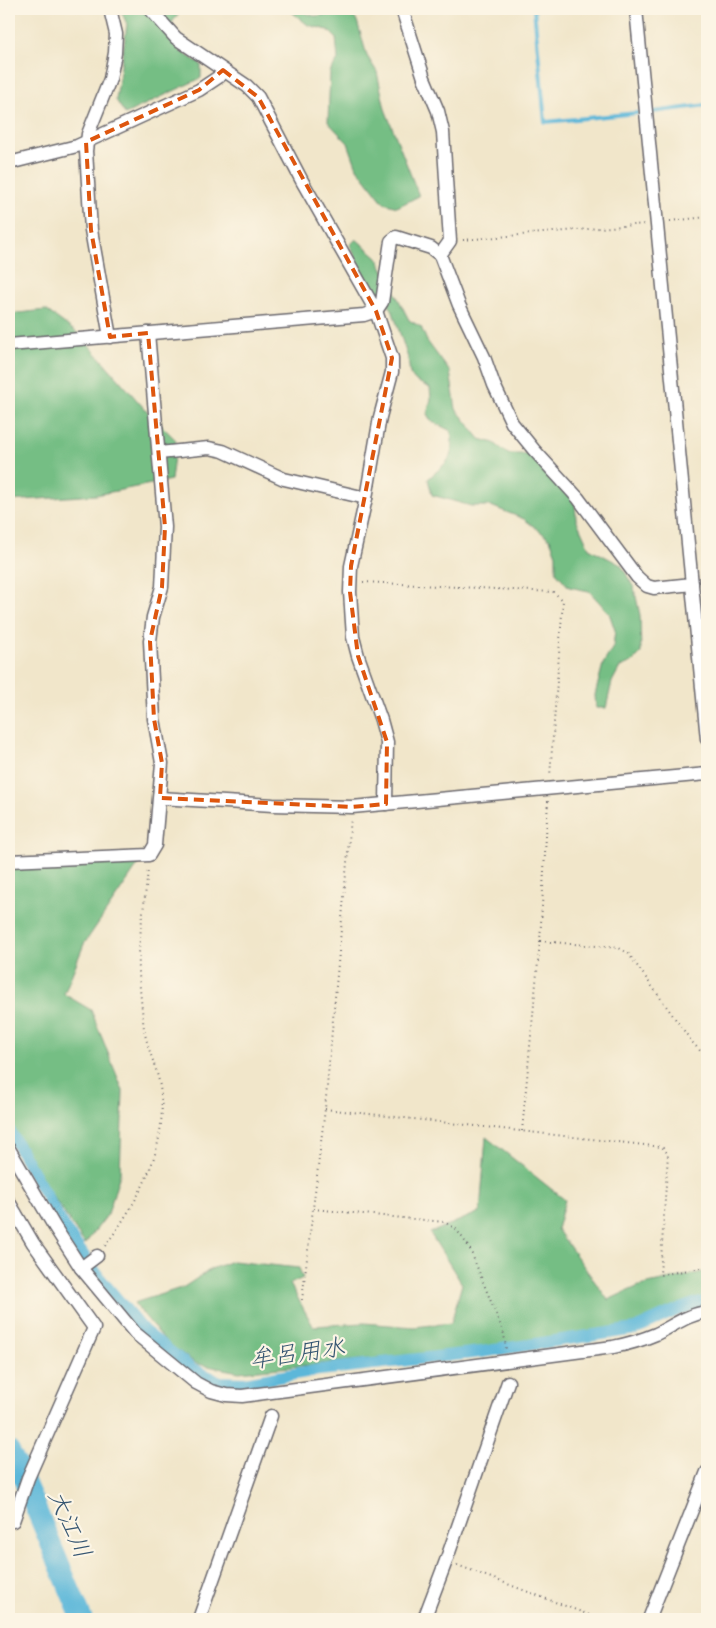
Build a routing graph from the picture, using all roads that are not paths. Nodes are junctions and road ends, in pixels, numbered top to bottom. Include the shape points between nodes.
1 (110, 9) edge
2 (150, 9) edge
3 (402, 9) edge
4 (636, 9) edge
5 (223, 70) junction
6 (86, 142) junction
7 (9, 164) edge
8 (440, 255) junction
9 (376, 311) junction
10 (148, 333) junction
11 (110, 337) junction
12 (9, 345) edge
13 (159, 453) junction
14 (366, 498) junction
15 (692, 584) junction
16 (707, 739) edge
17 (707, 774) edge
18 (160, 798) junction
19 (386, 804) junction
20 (9, 861) edge
21 (9, 1149) edge
22 (9, 1202) edge
23 (97, 1256) road end
24 (83, 1267) junction
25 (707, 1312) edge
26 (508, 1382) dead end
27 (271, 1416) dead end
28 (707, 1472) edge
29 (9, 1520) edge
30 (199, 1619) edge
31 (424, 1619) edge
32 (649, 1619) edge

1 - 6 street via 116,34 115,53 110,79
2 - 5 street via 176,38
3 - 8 street via 443,132 450,241
4 - 15 street
5 - 6 street via 220,76 199,90
5 - 9 street via 258,97
6 - 7 street
6 - 11 street via 91,230
8 - 9 street via 431,248 396,237 391,241 382,302
8 - 15 street via 512,423 578,498 647,586
9 - 10 street via 364,315
9 - 14 street via 392,358 392,372 380,417
10 - 11 street
10 - 13 street
11 - 12 street
13 - 14 street via 210,448 284,479
13 - 18 street via 165,527 164,569 150,641 154,719 162,763
14 - 19 street via 352,566 353,637 387,742
15 - 16 street
17 - 19 street
18 - 19 street via 273,805 352,807
18 - 20 street via 155,845 149,855
21 - 24 street via 54,1226
22 - 29 street via 33,1244 94,1328 28,1478 13,1521
23 - 24 street
24 - 25 street via 106,1300 142,1338 196,1383 226,1395 242,1396 613,1347 636,1342 688,1316
26 - 31 street
27 - 30 street
28 - 32 street

